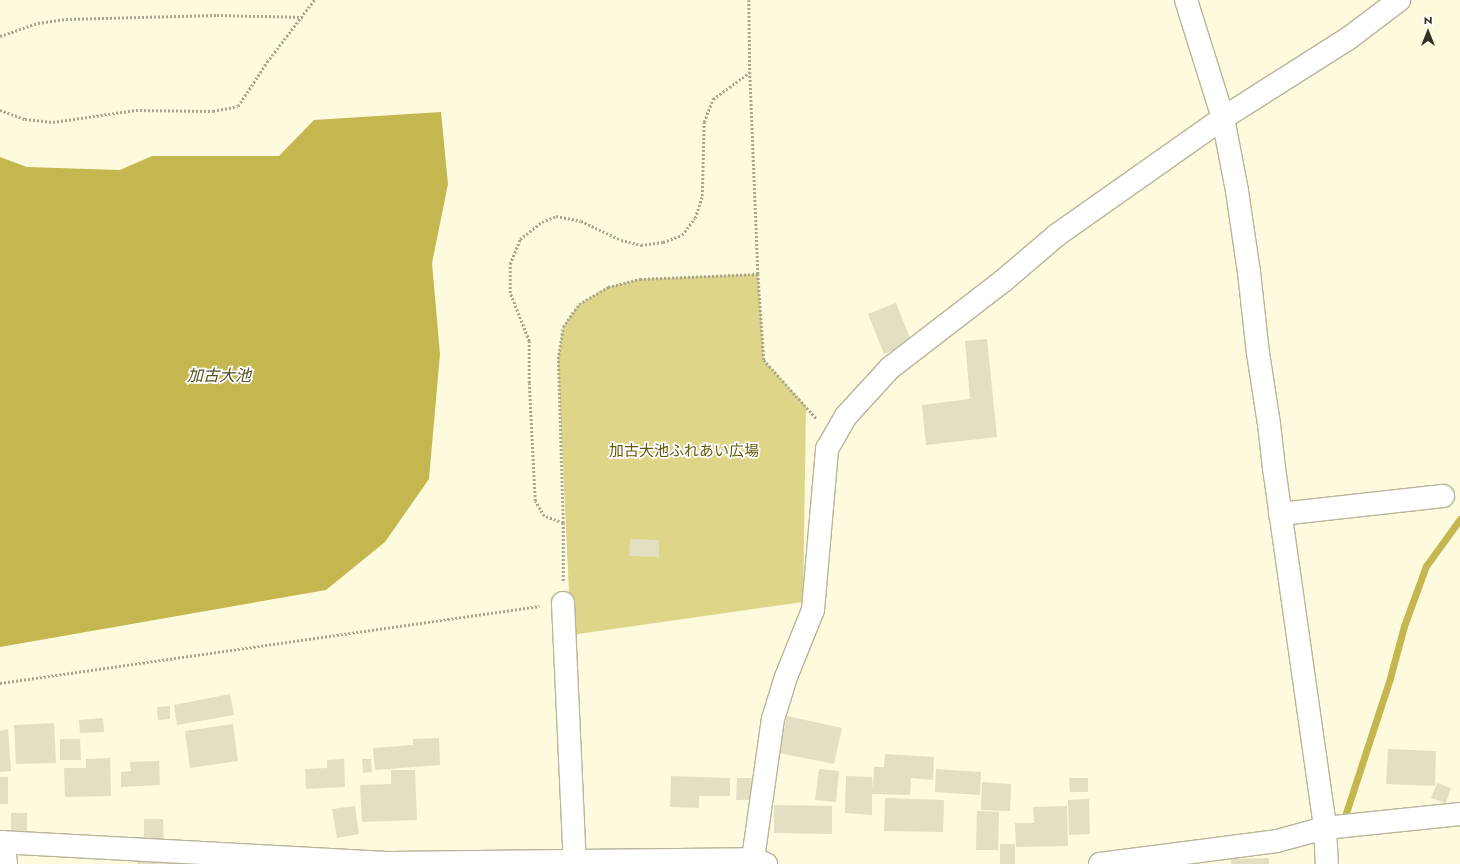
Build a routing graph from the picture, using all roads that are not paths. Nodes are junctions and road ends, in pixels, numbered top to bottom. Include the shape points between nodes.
1 (1186, 0) edge
2 (1399, 0) edge
3 (1223, 118) junction
4 (1443, 496) dead end
5 (1280, 514) junction
6 (563, 603) road end
7 (1460, 814) edge
8 (1325, 828) junction
9 (2, 842) edge
10 (760, 861) edge
11 (575, 862) edge
12 (6, 864) edge
13 (1100, 864) edge
14 (1327, 864) edge

1 - 3 street
2 - 3 street via 1348,38
3 - 5 street via 1237,191
3 - 10 street via 1057,235 1003,281 890,368 846,416 827,449 813,610 786,677 773,719
4 - 5 street
5 - 8 street
6 - 11 street
7 - 8 street
8 - 13 street via 1277,841
8 - 14 street
9 - 11 street via 390,863
9 - 12 street
10 - 11 street

